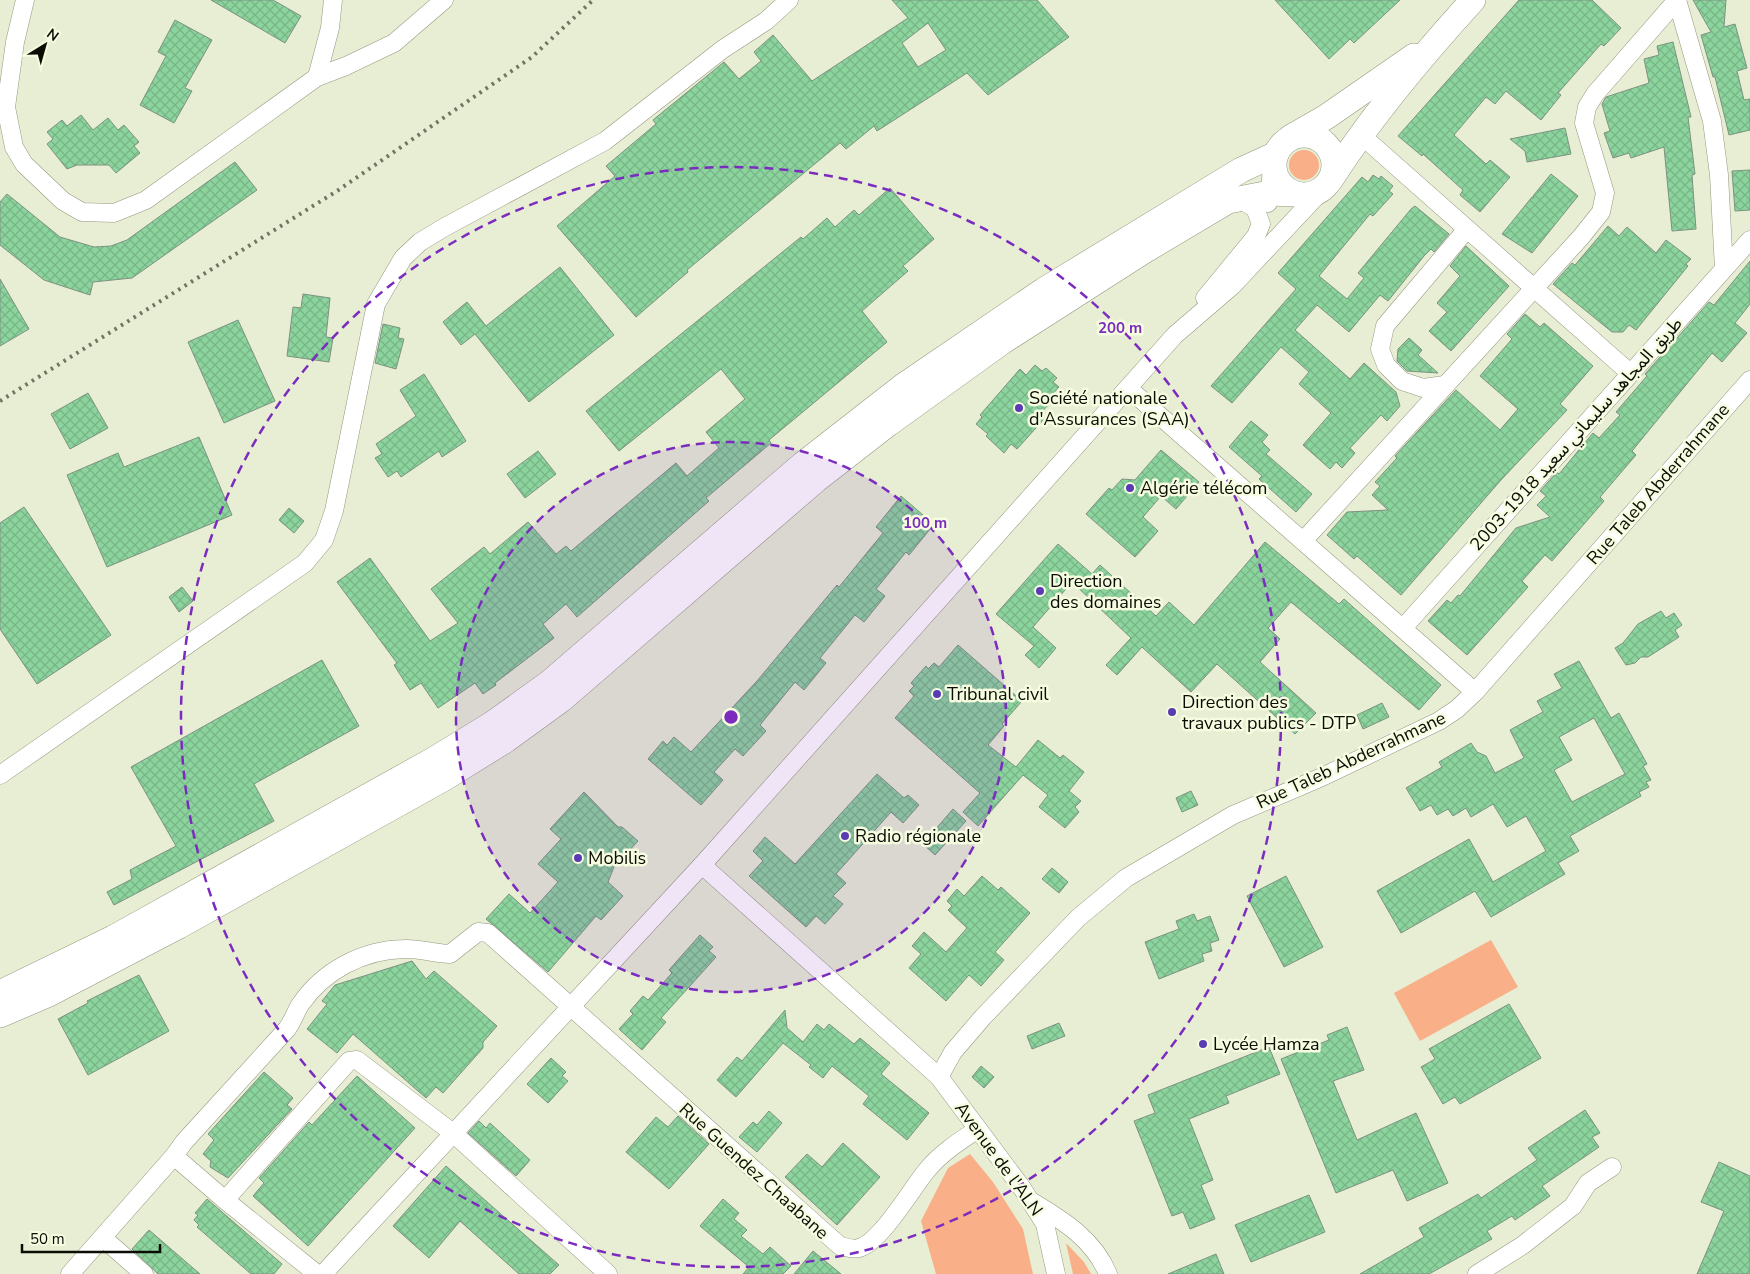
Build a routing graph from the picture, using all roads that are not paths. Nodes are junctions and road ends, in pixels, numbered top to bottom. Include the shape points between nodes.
1 (25, 0) edge
2 (333, 0) edge
3 (444, 0) edge
4 (789, 0) edge
5 (1473, 0) edge
6 (1677, 0) edge
7 (1435, 42) junction
8 (317, 77) junction
9 (1361, 135) junction
10 (1279, 152) junction
11 (1328, 183) junction
12 (1270, 193) junction
13 (1296, 194) junction
14 (1228, 201) junction
15 (1261, 224) junction
16 (1467, 230) junction
17 (1750, 240) edge
18 (1724, 269) junction
19 (1534, 287) junction
20 (1175, 335) junction
21 (1630, 373) junction
22 (1750, 380) edge
23 (1445, 385) junction
24 (1128, 388) junction
25 (1303, 541) junction
26 (1403, 628) junction
27 (1475, 692) junction
28 (0, 775) edge
29 (702, 865) junction
30 (0, 993) edge
31 (571, 1008) junction
32 (0, 1015) edge
33 (939, 1077) junction
34 (978, 1128) junction
35 (453, 1133) junction
36 (174, 1156) junction
37 (1612, 1167) dead end
38 (225, 1200) junction
39 (1032, 1202) junction
40 (103, 1238) junction
41 (70, 1274) edge
42 (144, 1274) edge
43 (318, 1274) edge
44 (324, 1274) edge
45 (608, 1274) edge
46 (1056, 1274) edge
47 (1108, 1274) edge
48 (1477, 1274) edge

1 - 8 street via 15,42 6,107 14,147 24,164 42,182 63,201 82,212 114,213 146,200
2 - 8 street via 330,28
3 - 8 street via 394,43
4 - 28 street via 766,21 723,49 605,141 443,228 403,258 376,304 334,511 324,540 305,563
5 - 7 main road
6 - 18 street via 1712,121 1719,175
6 - 19 street via 1587,107 1584,123 1606,193 1601,212
7 - 9 main road
7 - 10 main road
9 - 11 main road
9 - 16 street
10 - 11 main road via 1308,134 1317,137 1325,143 1334,160
10 - 12 street
10 - 13 main road via 1279,183
10 - 30 main road via 1240,170 1077,270 903,386 803,464 549,683 492,724 113,938
11 - 13 main road via 1306,195
11 - 20 street via 1232,286
12 - 13 main road
12 - 14 main road
12 - 15 street
14 - 15 street via 1244,202 1255,208
14 - 32 main road via 1002,342 896,418 816,480 561,700 506,740 443,779 170,930 55,991
15 - 20 street via 1256,236
16 - 19 street
16 - 23 street via 1385,326 1380,349 1386,365 1402,381 1423,388
17 - 18 street, طريق المجاهد سليماني سعيد 1918-2003
18 - 21 street, طريق المجاهد سليماني سعيد 1918-2003
19 - 21 street
19 - 23 street
20 - 24 street
21 - 26 street, طريق المجاهد سليماني سعيد 1918-2003
22 - 27 street, Rue Taleb Abderrahmane
23 - 25 street
24 - 25 street
24 - 29 street
25 - 26 street
26 - 27 street
27 - 33 street, Rue Taleb Abderrahmane via 1439,721 1233,815 1126,878 1078,918 983,1017 953,1052
29 - 31 street
29 - 33 street, Avenue de l'ALN
31 - 34 street, Rue Guendez Chaabane via 840,1246 859,1248 868,1243 926,1170 944,1152
31 - 35 street
31 - 36 street, Rue Guendez Chaabane via 488,933 478,932 450,954 405,948 350,961 312,988 287,1029
33 - 34 street, Avenue de l'ALN
34 - 39 street, Avenue de l'ALN
35 - 38 street via 356,1060 349,1061
35 - 44 street
35 - 45 street
36 - 38 street
36 - 40 street, Rue Guendez Chaabane
37 - 48 street via 1588,1183 1573,1206 1523,1245
38 - 43 street
39 - 46 street, Avenue de l'ALN via 1045,1224
39 - 47 street via 1080,1235 1093,1248
40 - 41 street, Rue Guendez Chaabane
40 - 42 street

